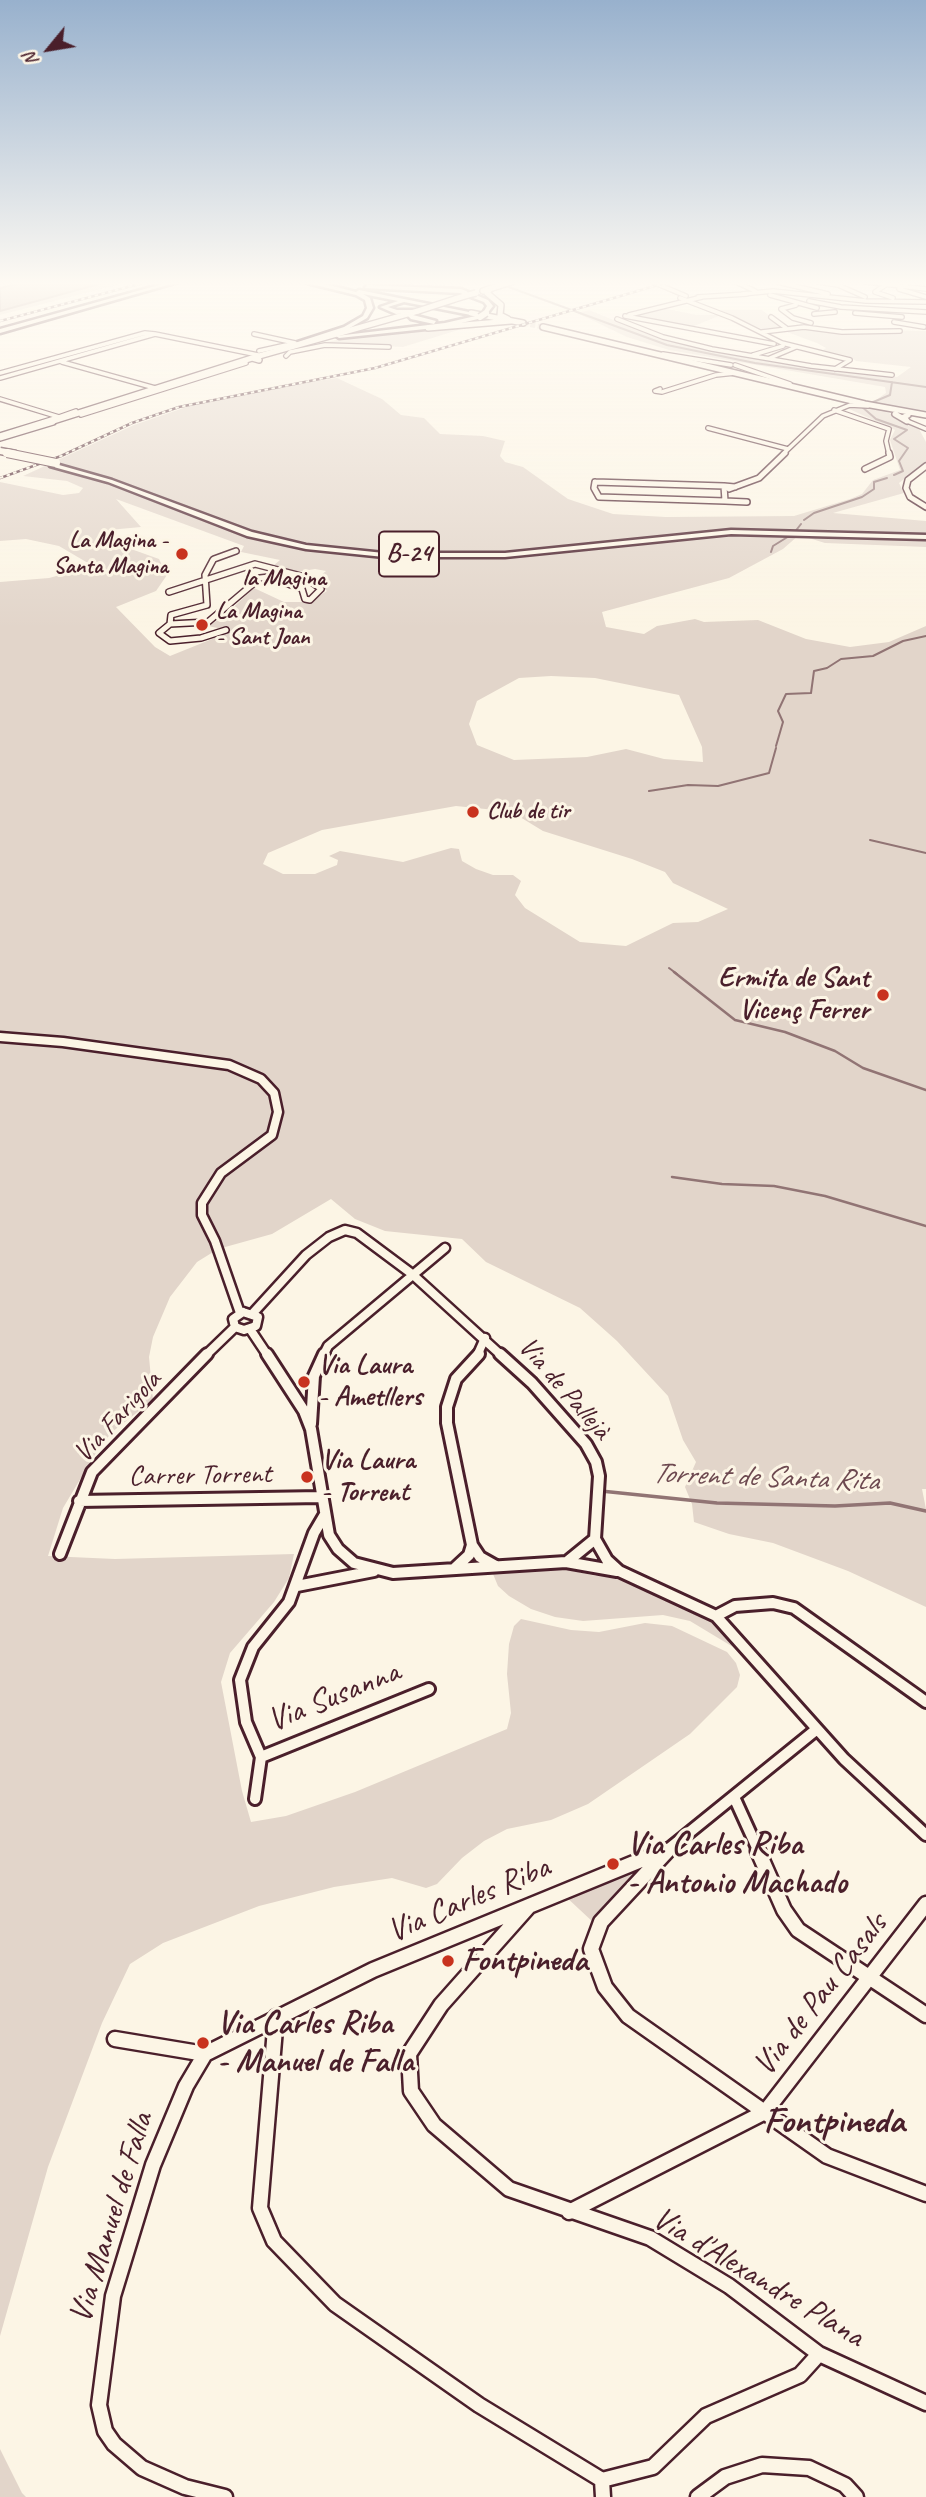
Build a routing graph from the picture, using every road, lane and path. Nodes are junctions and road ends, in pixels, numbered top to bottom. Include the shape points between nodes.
1 (128, 397) edge
2 (133, 397) edge
3 (134, 397) edge
4 (833, 397) edge
5 (0, 399) edge
6 (844, 399) junction
7 (861, 404) junction
8 (843, 407) junction
9 (834, 410) junction
10 (890, 410) junction
11 (925, 415) edge
12 (910, 416) junction
13 (60, 418) junction
14 (708, 428) dead end
15 (926, 429) edge
16 (0, 436) edge
17 (788, 449) junction
18 (0, 452) edge
19 (926, 466) edge
20 (865, 469) dead end
21 (724, 488) junction
22 (725, 501) junction
23 (747, 502) dead end
24 (926, 507) edge
25 (926, 536) edge
26 (236, 551) dead end
27 (207, 580) junction
28 (170, 592) dead end
29 (170, 624) junction
30 (226, 631) dead end
31 (0, 1037) edge
32 (445, 1248) dead end
33 (412, 1274) junction
34 (240, 1313) junction
35 (253, 1313) junction
36 (235, 1327) junction
37 (250, 1329) junction
38 (485, 1338) junction
39 (479, 1354) junction
40 (503, 1357) junction
41 (311, 1429) junction
42 (321, 1497) junction
43 (79, 1501) junction
44 (324, 1516) junction
45 (595, 1539) junction
46 (472, 1545) junction
47 (60, 1554) dead end
48 (566, 1562) junction
49 (496, 1566) junction
50 (454, 1569) junction
51 (375, 1570) junction
52 (619, 1572) junction
53 (297, 1586) junction
54 (716, 1616) junction
55 (429, 1689) dead end
56 (926, 1702) edge
57 (817, 1729) junction
58 (261, 1757) junction
59 (734, 1797) junction
60 (255, 1799) dead end
61 (926, 1835) edge
62 (670, 1848) junction
63 (926, 1904) edge
64 (529, 1906) junction
65 (870, 1980) junction
66 (926, 2015) edge
67 (276, 2017) junction
68 (115, 2039) dead end
69 (205, 2054) junction
70 (765, 2112) junction
71 (926, 2194) edge
72 (569, 2211) junction
73 (819, 2354) junction
74 (926, 2403) edge
75 (602, 2480) junction
76 (225, 2497) edge
77 (603, 2497) edge
78 (698, 2497) edge
79 (856, 2497) edge

1 - 13 street
2 - 13 street
3 - 13 main road
4 - 6 main road
5 - 13 street
6 - 7 main road
6 - 8 street
7 - 8 street
7 - 10 main road
7 - 10 main road
8 - 9 street
9 - 17 street
9 - 20 street via 889,429 890,457
10 - 12 main road
10 - 12 main road
11 - 12 main road
12 - 15 street
13 - 16 street
13 - 16 main road
14 - 17 street
17 - 21 street via 760,477
18 - 25 highway, B-24, bridge via 134,485 258,532 367,551 487,553 674,533 774,530
19 - 24 street via 906,488 910,497
21 - 22 street
21 - 22 street via 595,482 594,488 598,497
22 - 23 street
26 - 27 street via 213,560 206,570
27 - 28 street
27 - 29 street via 207,605 171,615
27 - 29 street via 255,564 317,583 321,589 310,600 302,589 278,579 260,578 208,622
29 - 30 street via 159,633 170,640
31 - 34 street via 229,1065 261,1079 274,1093 278,1112 272,1135 221,1173 202,1203 202,1215
32 - 33 street
33 - 35 street, Via de Pallejà via 357,1233 345,1230 306,1255
33 - 38 street, Via de Pallejà
33 - 41 street via 327,1346 314,1376
34 - 35 street
34 - 36 street via 233,1320
35 - 37 street via 259,1320
36 - 37 street
36 - 43 street, Via Farigola via 92,1472
37 - 41 street via 292,1391
38 - 39 street
38 - 40 street, Via de Pallejà
39 - 40 street
39 - 46 street via 456,1379 447,1407
40 - 45 street, Via de Pallejà via 532,1383 591,1452 599,1476
41 - 42 street
42 - 43 street, Carrer Torrent
42 - 44 street
43 - 47 street, Via Farigola
44 - 51 street via 345,1557
44 - 53 street
45 - 48 street
45 - 52 street
46 - 49 street via 480,1557
46 - 50 street via 469,1555
48 - 49 street
48 - 52 street
49 - 50 street
50 - 51 street
51 - 53 street
52 - 54 street
53 - 58 street via 253,1647 240,1680 246,1722
54 - 56 street via 735,1606 773,1603 794,1608
54 - 57 street
55 - 58 street, Via Susanna
57 - 59 street, Via Carles Riba
57 - 61 street
58 - 60 street
59 - 62 street, Via Carles Riba
59 - 65 street via 784,1910 798,1930
62 - 64 street, Via Carles Riba
62 - 70 street via 601,1922 591,1949 605,1987 628,2016
63 - 65 street, Via de Pau Casals
64 - 67 street, Via Carles Riba via 373,1970
64 - 72 street, Via d'Alexandre Plana via 441,2005 409,2054 411,2091 434,2125 509,2189
65 - 66 street
65 - 70 street, Via de Pau Casals
67 - 69 street, Via Carles Riba
67 - 75 street via 260,2208 274,2241 335,2304 480,2404
68 - 69 street
69 - 76 street, Via Manuel de Falla via 186,2086 153,2165 113,2296 99,2405 105,2431 135,2462 163,2479
70 - 71 street via 827,2156
70 - 72 street, Via de Pau Casals
72 - 73 street, Via d'Alexandre Plana via 649,2238 729,2286
73 - 74 street, Via d'Alexandre Plana
73 - 75 street via 800,2375 706,2416 653,2467
75 - 77 street
78 - 79 street via 725,2477 762,2465 809,2468 845,2485

